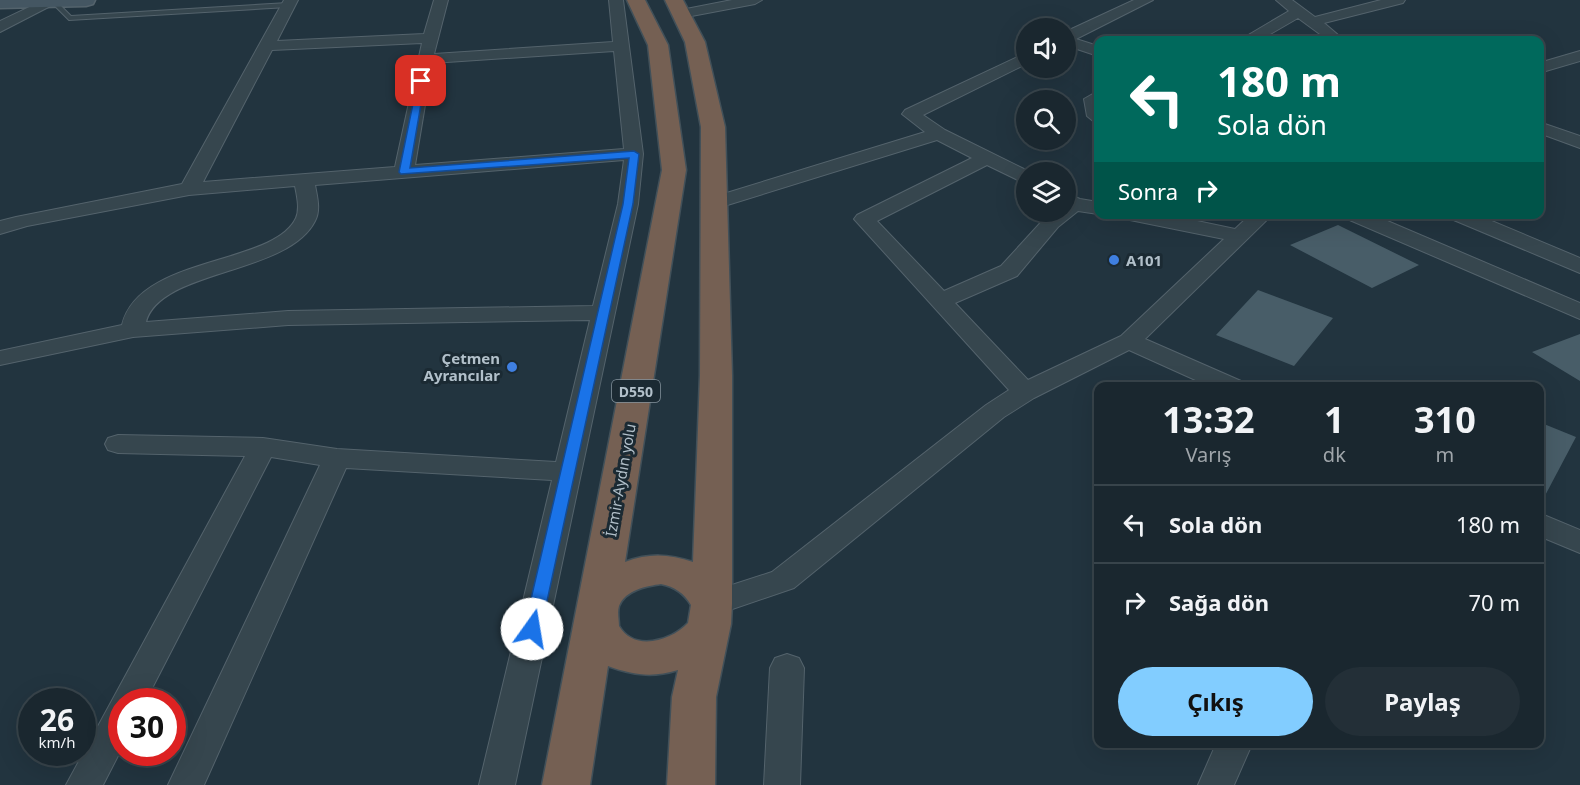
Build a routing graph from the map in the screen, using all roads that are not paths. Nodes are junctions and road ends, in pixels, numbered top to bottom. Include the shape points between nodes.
1 (86, 0) edge
2 (441, 0) edge
3 (755, 0) edge
4 (1146, 0) edge
5 (1283, 0) edge
6 (1398, 0) edge
7 (54, 1) edge
8 (630, 1) edge
9 (0, 2) edge
10 (289, 3) edge
11 (678, 7) edge
12 (1299, 12) junction
13 (1312, 22) junction
14 (0, 27) edge
15 (1076, 34) edge
16 (1257, 36) edge
17 (1331, 36) edge
18 (430, 38) junction
19 (1076, 43) edge
20 (266, 46) junction
21 (623, 46) junction
22 (1094, 50) edge
23 (1580, 56) edge
24 (425, 59) junction
25 (1016, 63) edge
26 (1544, 67) edge
27 (1094, 96) edge
28 (1094, 118) edge
29 (1544, 129) edge
30 (939, 134) junction
31 (1580, 142) edge
32 (634, 154) junction
33 (987, 158) junction
34 (405, 172) junction
35 (1016, 173) edge
36 (304, 180) junction
37 (189, 189) junction
38 (1076, 202) edge
39 (714, 203) junction
40 (1094, 207) edge
41 (1155, 219) edge
42 (1258, 219) edge
43 (1364, 219) edge
44 (1468, 219) edge
45 (1052, 222) edge
46 (0, 228) edge
47 (1241, 236) junction
48 (1580, 267) edge
49 (941, 301) junction
50 (1580, 312) edge
51 (604, 313) junction
52 (133, 330) junction
53 (1129, 341) junction
54 (0, 358) edge
55 (1221, 382) edge
56 (1025, 392) junction
57 (118, 444) dead end
58 (263, 447) junction
59 (338, 458) junction
60 (568, 472) junction
61 (1544, 526) edge
62 (1580, 542) edge
63 (598, 611) junction
64 (711, 614) junction
65 (787, 668) dead end
66 (135, 688) edge
67 (108, 740) edge
68 (1232, 748) edge
69 (84, 785) edge
70 (186, 785) edge
71 (497, 785) edge
72 (566, 785) edge
73 (691, 785) edge
74 (782, 785) edge
75 (1216, 785) edge

1 - 7 street
2 - 18 street
3 - 11 street
4 - 15 street
5 - 12 street
6 - 13 street
7 - 9 street
7 - 10 lane via 69,18
7 - 14 street
8 - 21 street
8 - 63 highway, İzmir-Aydın yolu / D550 via 658,45 674,170
10 - 20 street
11 - 39 highway via 695,42 712,127
12 - 13 street
12 - 16 street
13 - 17 street
18 - 20 street
18 - 24 street
19 - 22 street
20 - 37 street
21 - 24 street
21 - 32 street
23 - 26 street
24 - 34 street
25 - 30 street via 911,114
27 - 28 lane via 1089,99
29 - 31 street
30 - 33 street
30 - 39 street
32 - 34 street
32 - 51 street via 628,204
33 - 35 street
33 - 49 street via 864,219
34 - 36 street
36 - 37 street
36 - 52 street via 309,208 297,232 280,244 180,279 139,309
37 - 46 street
38 - 40 street
39 - 64 highway via 716,375
41 - 47 street
42 - 47 street
43 - 50 street
44 - 48 street
45 - 49 street via 1009,271
47 - 53 street
49 - 56 street
51 - 52 street via 288,318
51 - 60 street
52 - 54 street
53 - 55 street
53 - 56 street
56 - 64 street via 994,411 783,580
57 - 58 street
58 - 59 street
58 - 66 street
59 - 60 street
59 - 70 street
60 - 71 street
61 - 62 street
63 - 64 highway via 614,584 647,570 665,569 697,580 707,591
63 - 64 highway via 598,627 618,651 636,658 656,659 693,645 705,633
63 - 72 highway, İzmir-Aydın yolu / D550
64 - 73 highway via 694,697
65 - 74 street
67 - 69 street
68 - 75 street

